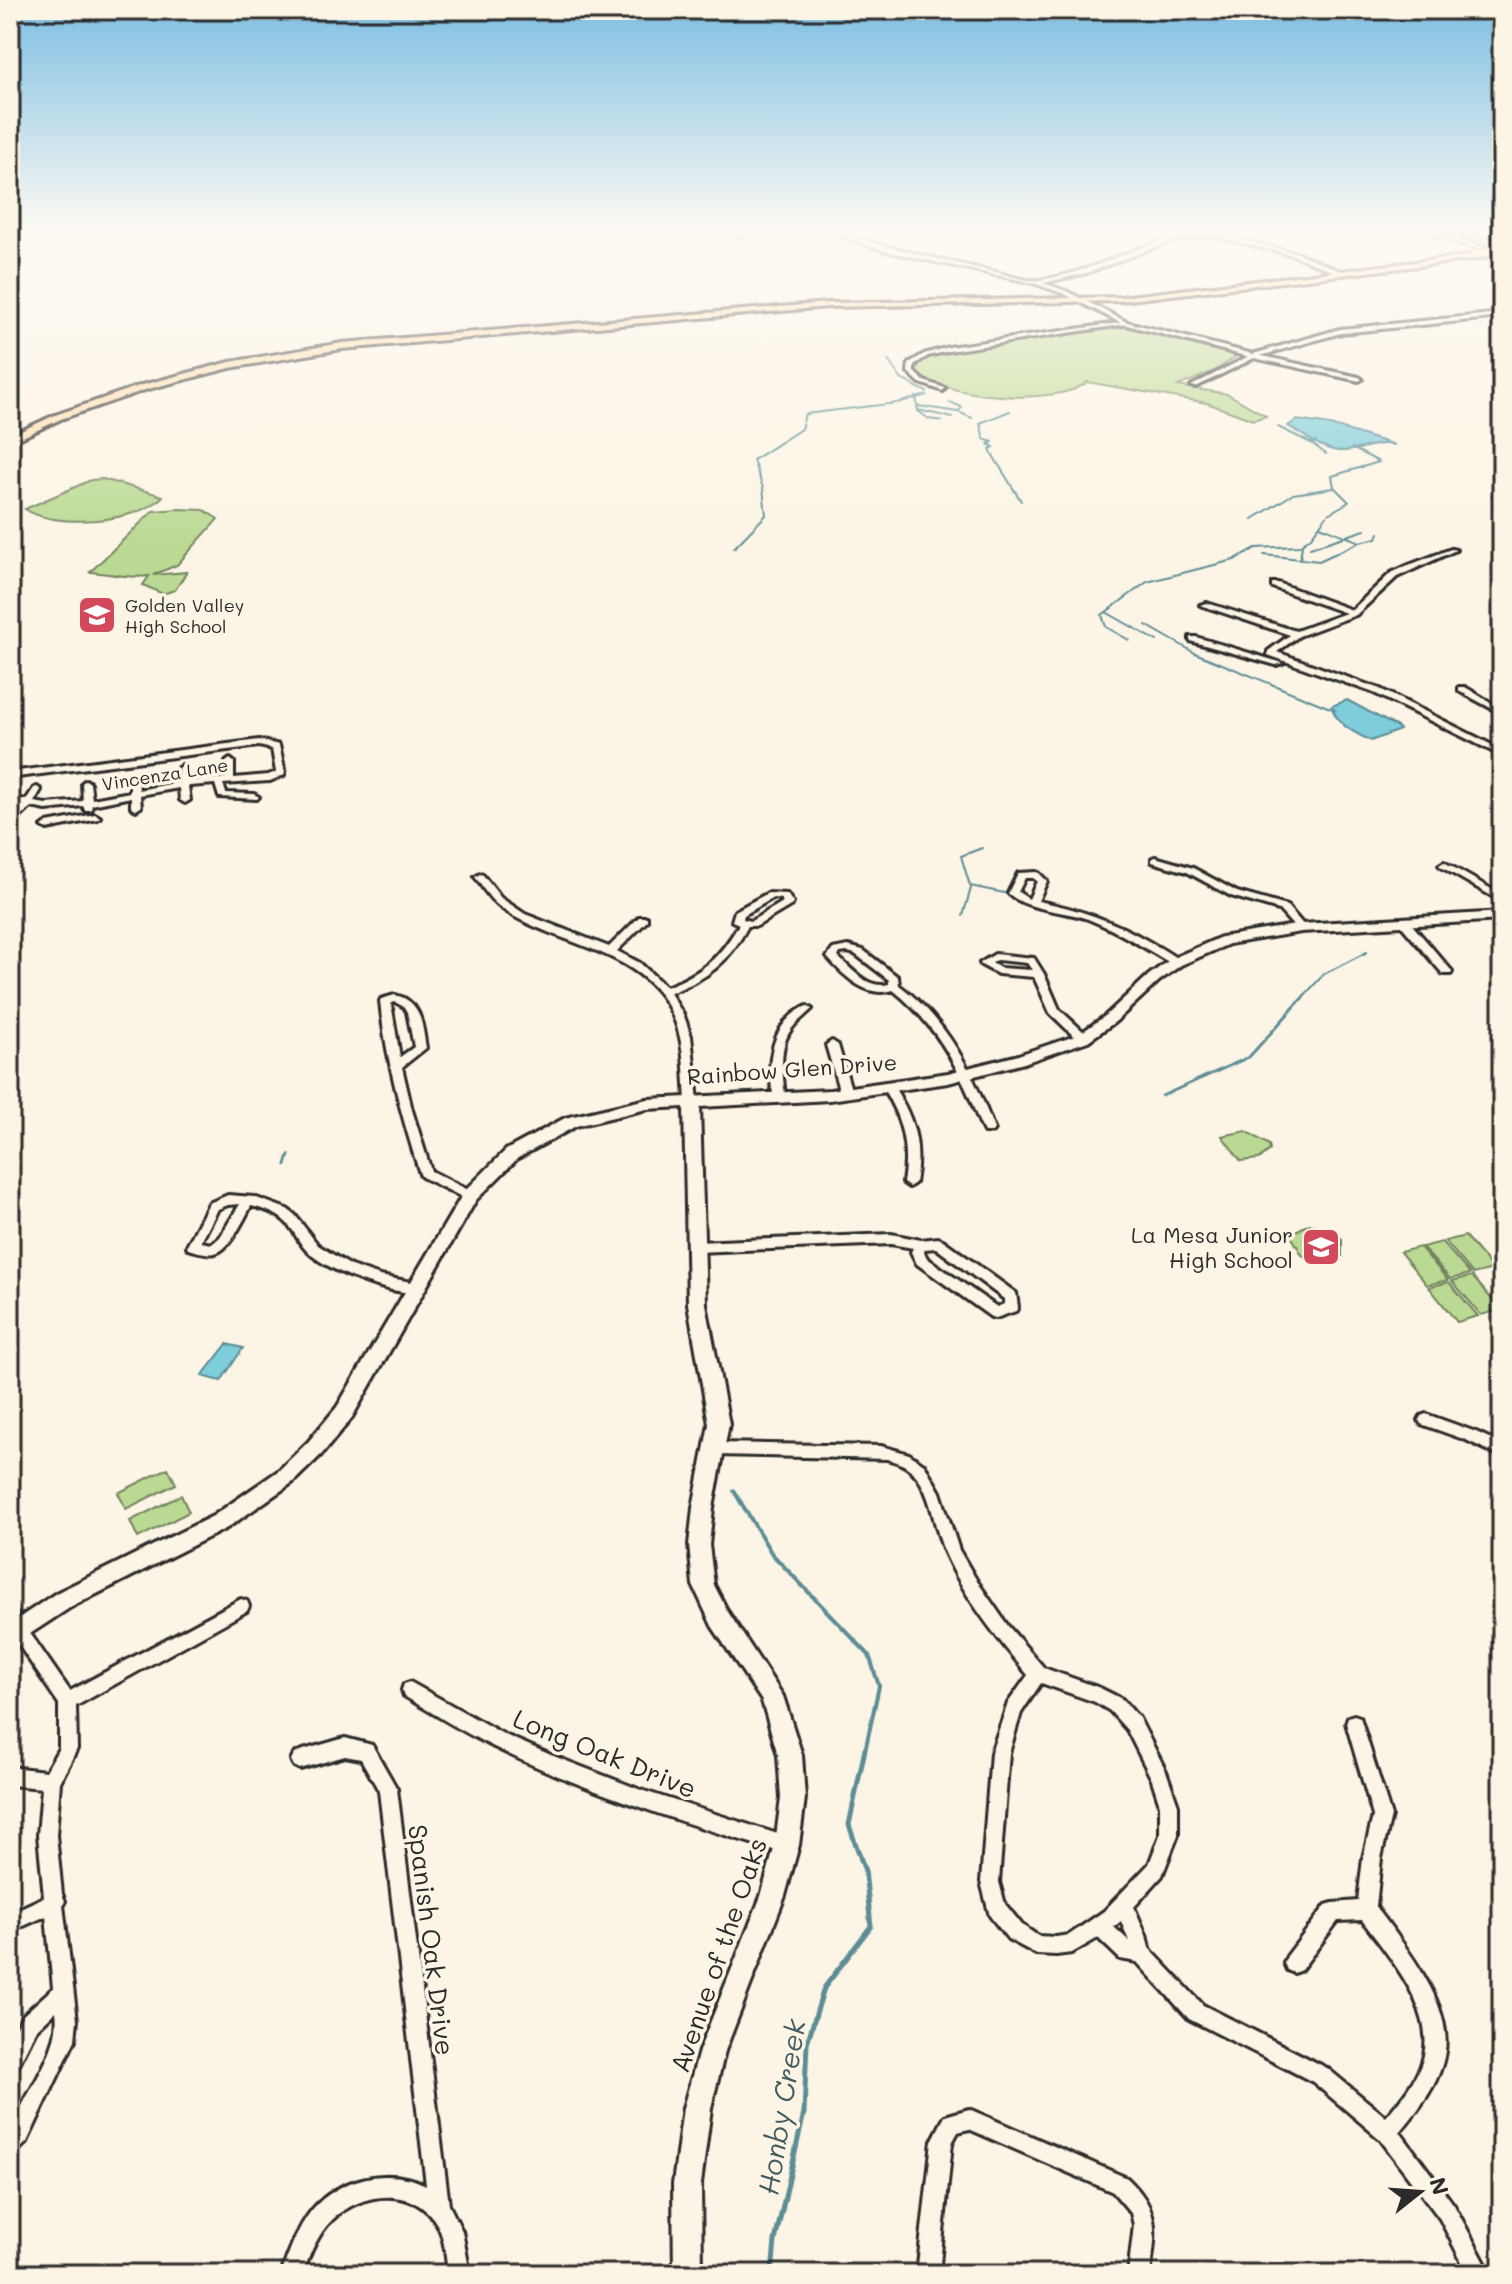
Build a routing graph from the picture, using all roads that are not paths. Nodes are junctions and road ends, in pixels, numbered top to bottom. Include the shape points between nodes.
1 (442, 338) edge
2 (477, 338) edge
3 (1025, 338) edge
4 (1182, 338) edge
5 (1317, 338) edge
6 (1253, 356) junction
7 (1359, 379) dead end
8 (1194, 386) dead end
9 (943, 389) dead end
10 (10, 440) edge
11 (10, 449) edge
12 (1453, 550) dead end
13 (1275, 585) dead end
14 (1204, 605) dead end
15 (1353, 613) junction
16 (1185, 631) dead end
17 (1296, 634) junction
18 (1193, 639) dead end
19 (1268, 655) junction
20 (1462, 689) dead end
21 (1502, 712) edge
22 (1502, 753) edge
23 (230, 762) dead end
24 (182, 768) dead end
25 (10, 775) edge
26 (134, 777) dead end
27 (230, 779) junction
28 (218, 780) junction
29 (86, 783) dead end
30 (184, 784) junction
31 (37, 790) dead end
32 (135, 793) junction
33 (254, 797) dead end
34 (10, 800) edge
35 (185, 800) dead end
36 (88, 802) junction
37 (28, 805) junction
38 (136, 807) dead end
39 (11, 821) edge
40 (47, 826) dead end
41 (1155, 860) dead end
42 (1444, 865) dead end
43 (480, 877) dead end
44 (1502, 899) edge
45 (1033, 902) dead end
46 (1502, 916) edge
47 (643, 919) dead end
48 (1404, 922) junction
49 (744, 924) dead end
50 (1301, 928) junction
51 (611, 951) junction
52 (1176, 962) junction
53 (1447, 972) dead end
54 (1039, 974) dead end
55 (894, 986) junction
56 (664, 991) junction
57 (807, 1009) dead end
58 (1083, 1038) junction
59 (832, 1045) dead end
60 (398, 1064) junction
61 (968, 1073) junction
62 (888, 1087) junction
63 (846, 1093) junction
64 (779, 1097) junction
65 (692, 1101) junction
66 (988, 1129) dead end
67 (909, 1183) dead end
68 (470, 1196) junction
69 (248, 1201) junction
70 (921, 1245) junction
71 (697, 1247) junction
72 (417, 1288) junction
73 (1426, 1420) dead end
74 (716, 1449) junction
75 (1502, 1451) edge
76 (241, 1606) dead end
77 (13, 1628) edge
78 (1038, 1674) junction
79 (410, 1690) dead end
80 (67, 1702) junction
81 (1354, 1723) dead end
82 (300, 1760) dead end
83 (10, 1776) edge
84 (51, 1780) junction
85 (787, 1845) junction
86 (56, 1901) junction
87 (1123, 1905) junction
88 (1366, 1910) junction
89 (10, 1923) edge
90 (1099, 1926) junction
91 (1141, 1953) junction
92 (1294, 1963) dead end
93 (63, 1992) junction
94 (10, 2061) edge
95 (1387, 2132) junction
96 (10, 2145) edge
97 (439, 2209) junction
98 (292, 2274) edge
99 (459, 2274) edge
100 (688, 2274) edge
101 (928, 2274) edge
102 (1139, 2274) edge
103 (1480, 2274) edge

1 - 10 main road via 342,346 230,365 145,387
2 - 11 main road via 324,351 237,367 154,388 68,419
3 - 9 street via 960,347 911,364 916,379
4 - 6 street
5 - 6 street
6 - 7 street
6 - 8 street
12 - 15 street via 1394,575
13 - 15 street
14 - 17 street
15 - 17 street
16 - 19 street
17 - 19 street
18 - 19 street
19 - 22 street via 1377,691
20 - 21 street
23 - 27 street
24 - 30 street
25 - 27 street, Vincenza Lane via 259,743 279,750 281,773
26 - 32 street
27 - 28 street, Vincenza Lane
28 - 30 street, Vincenza Lane
28 - 33 street via 222,795
29 - 36 street
30 - 32 street, Vincenza Lane
30 - 35 street
31 - 37 street
32 - 36 street, Vincenza Lane
32 - 38 street
34 - 37 street, Vincenza Lane
36 - 37 street, Vincenza Lane
36 - 40 street via 91,818
37 - 39 street
41 - 50 street via 1190,870 1234,894 1283,908
42 - 44 street
43 - 51 street, Avenue of the Oaks via 504,909
45 - 52 street via 1111,923
46 - 48 street, Rainbow Glen Drive
47 - 51 street
48 - 50 street, Rainbow Glen Drive
48 - 53 street
49 - 56 street via 723,961 701,977
50 - 52 street, Rainbow Glen Drive via 1226,940
51 - 56 street, Avenue of the Oaks via 630,960
52 - 58 street, Rainbow Glen Drive
54 - 58 street via 1054,1011
55 - 55 street via 894,979 859,952 833,954 870,988 886,991
55 - 61 street via 916,1003
56 - 65 street, Avenue of the Oaks via 685,1035
57 - 64 street via 776,1042
58 - 61 street, Rainbow Glen Drive
59 - 63 street
60 - 60 street via 420,1048 411,1008 395,997 385,1001 384,1011
60 - 68 street via 412,1136 426,1174
61 - 62 street, Rainbow Glen Drive
61 - 66 street
62 - 63 street, Rainbow Glen Drive
62 - 67 street via 913,1142
63 - 64 street, Rainbow Glen Drive
64 - 65 street, Rainbow Glen Drive
65 - 68 street, Rainbow Glen Drive via 647,1104 571,1122 512,1154
65 - 71 street, Avenue of the Oaks
68 - 72 street, Rainbow Glen Drive
69 - 69 street via 224,1199 213,1206 193,1246 214,1249
69 - 72 street via 279,1207 308,1243 335,1265 365,1278
70 - 70 street via 917,1252 922,1261 996,1313 1011,1307 1011,1297 943,1245
70 - 71 street via 891,1239
71 - 74 street, Avenue of the Oaks via 697,1304 717,1405
72 - 77 street, Rainbow Glen Drive via 344,1413 283,1481 200,1536
73 - 75 street
74 - 78 street via 881,1452 914,1463 975,1594
74 - 85 street, Avenue of the Oaks via 701,1520 704,1585 720,1619 772,1696 782,1725 793,1798
76 - 80 street
77 - 80 street
78 - 87 street via 1116,1705 1133,1724 1160,1777 1169,1805 1169,1835 1156,1870
78 - 90 street via 1014,1709 1000,1753 990,1882 997,1909 1015,1932 1036,1945 1072,1944
79 - 85 street, Long Oak Drive via 443,1712 592,1781
80 - 84 street via 68,1749
81 - 88 street via 1382,1816
82 - 97 street, Spanish Oak Drive via 345,1747 366,1751 388,1789
83 - 84 street
84 - 86 street via 47,1835
85 - 100 street, Avenue of the Oaks via 773,1896 712,2051 697,2108 687,2184
86 - 89 street
86 - 93 street
87 - 90 street
87 - 91 street
88 - 92 street via 1333,1912
88 - 95 street via 1432,2012 1436,2051 1419,2093
90 - 91 street via 1127,1952
91 - 95 street via 1196,2012 1320,2075
93 - 94 street via 29,2023
93 - 96 street via 65,2040 20,2135
95 - 103 street via 1447,2212
97 - 98 street via 404,2184 368,2187 332,2206 303,2242
97 - 99 street via 456,2246
101 - 102 street via 942,2141 952,2123 969,2119 1120,2185 1137,2199 1147,2220

